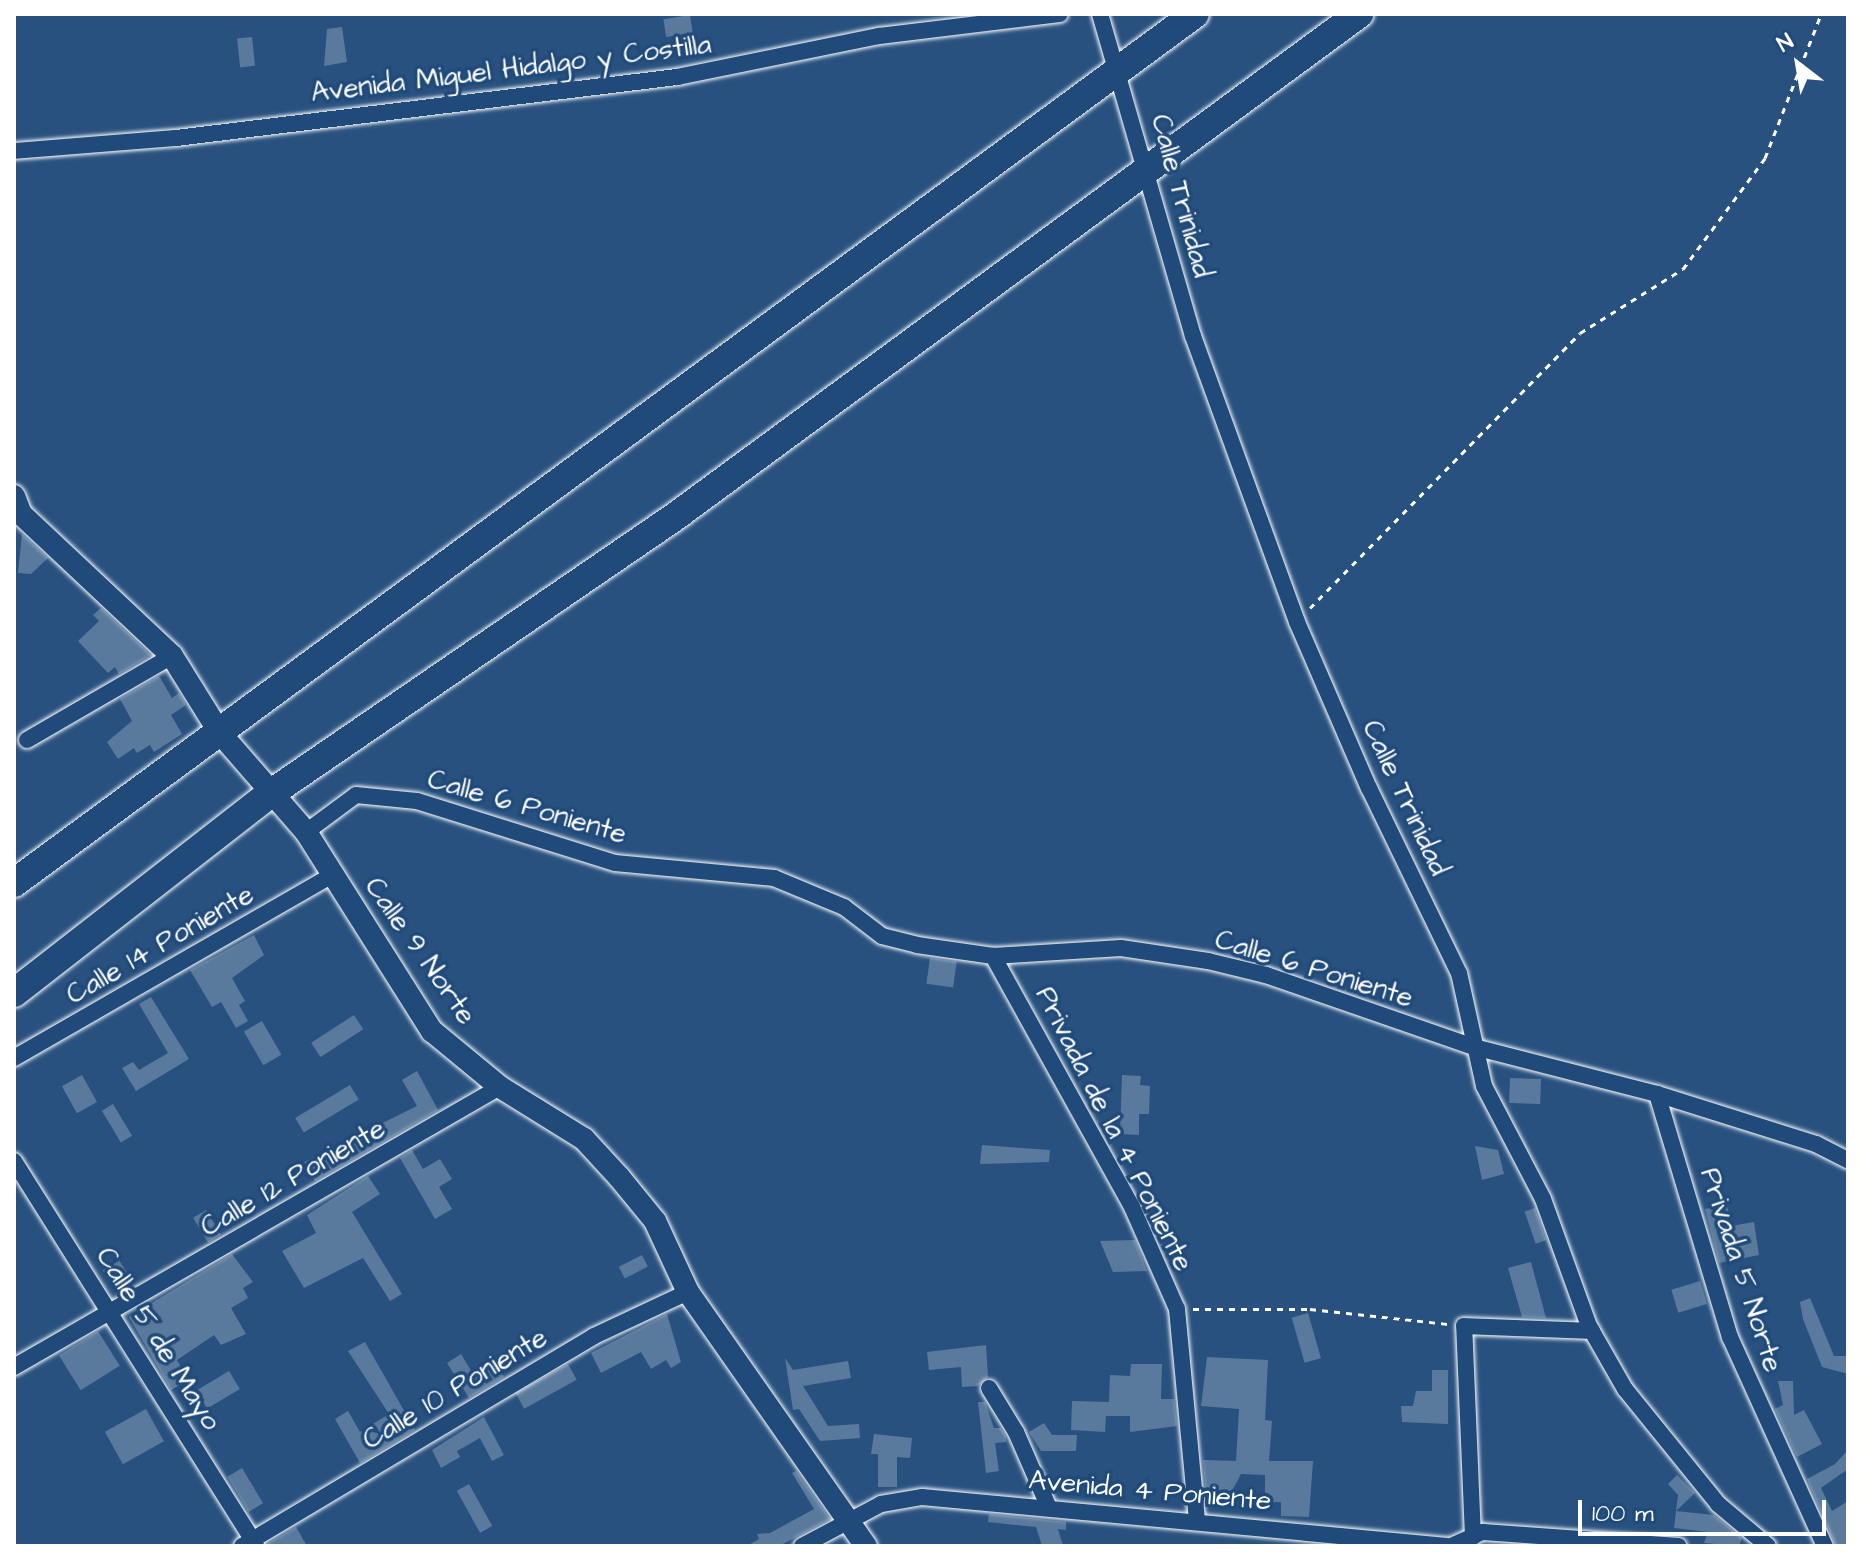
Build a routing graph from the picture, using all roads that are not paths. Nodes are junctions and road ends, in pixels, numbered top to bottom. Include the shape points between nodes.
1 (1060, 14) edge
2 (1100, 14) edge
3 (1195, 14) edge
4 (1359, 14) edge
5 (1119, 68) junction
6 (14, 151) edge
7 (1148, 168) junction
8 (14, 496) edge
9 (172, 656) junction
10 (220, 733) junction
11 (27, 740) dead end
12 (270, 794) junction
13 (306, 832) junction
14 (331, 876) junction
15 (14, 883) edge
16 (993, 956) junction
17 (14, 993) edge
18 (1474, 1047) junction
19 (14, 1058) edge
20 (500, 1087) junction
21 (1657, 1094) junction
22 (1848, 1160) edge
23 (14, 1161) edge
24 (688, 1292) junction
25 (112, 1313) junction
26 (1592, 1331) junction
27 (14, 1367) edge
28 (989, 1388) dead end
29 (1049, 1508) junction
30 (851, 1519) junction
31 (1197, 1520) junction
32 (1473, 1537) junction
33 (1623, 1543) edge
34 (250, 1544) edge
35 (802, 1546) edge
36 (866, 1546) edge
37 (1449, 1546) edge
38 (1678, 1546) edge
39 (1768, 1546) edge
40 (1825, 1546) edge

1 - 6 street, Avenida Miguel Hidalgo y Costilla via 879,36 677,77 176,138
2 - 5 street, Calle Trinidad
3 - 5 highway
4 - 7 highway
5 - 7 street, Calle Trinidad
5 - 10 highway
7 - 12 highway via 606,566
7 - 18 street, Calle Trinidad via 1193,336 1297,622 1369,788 1459,973
8 - 9 street, Calle 9 Norte via 21,514
9 - 10 street, Calle 9 Norte
9 - 11 street
10 - 12 street, Calle 9 Norte
10 - 15 highway
12 - 13 street, Calle 9 Norte
12 - 17 highway
13 - 14 street, Calle 9 Norte
13 - 16 street, Calle 6 Poniente via 356,795 417,801 615,863 774,878 844,907 882,936
14 - 19 street, Calle 14 Poniente
14 - 20 street, Calle 9 Norte via 432,1031
16 - 18 street, Calle 6 Poniente via 1121,948 1208,961 1266,975
16 - 31 street, Privada de la 4 Poniente via 1132,1207 1177,1309
18 - 21 street, Calle 6 Poniente
18 - 26 street, Calle Trinidad via 1484,1086 1543,1199
20 - 24 street, Calle 9 Norte via 584,1139 619,1177 655,1221
20 - 25 street, Calle 12 Poniente
21 - 22 street, Calle 6 Poniente via 1816,1144
21 - 40 street, Privada 5 Norte via 1730,1337
23 - 25 street, Calle 5 de Mayo
24 - 30 street, Calle 9 Norte
24 - 34 street, Calle 10 Poniente via 594,1336
25 - 27 street, Calle 12 Poniente
25 - 34 street, Calle 5 de Mayo
26 - 32 street via 1464,1326
26 - 39 street, Calle Trinidad via 1625,1389 1718,1504
28 - 29 street via 1016,1432
29 - 30 street, Avenida 4 Poniente via 922,1497 881,1504
29 - 31 street, Avenida 4 Poniente
30 - 35 street, Avenida 4 Poniente
30 - 36 street, Calle 9 Norte
31 - 37 street, Avenida 4 Poniente
32 - 33 street, Avenida 4 Poniente via 1483,1532
32 - 37 street, Avenida 4 Poniente
33 - 38 street, Avenida 4 Poniente

